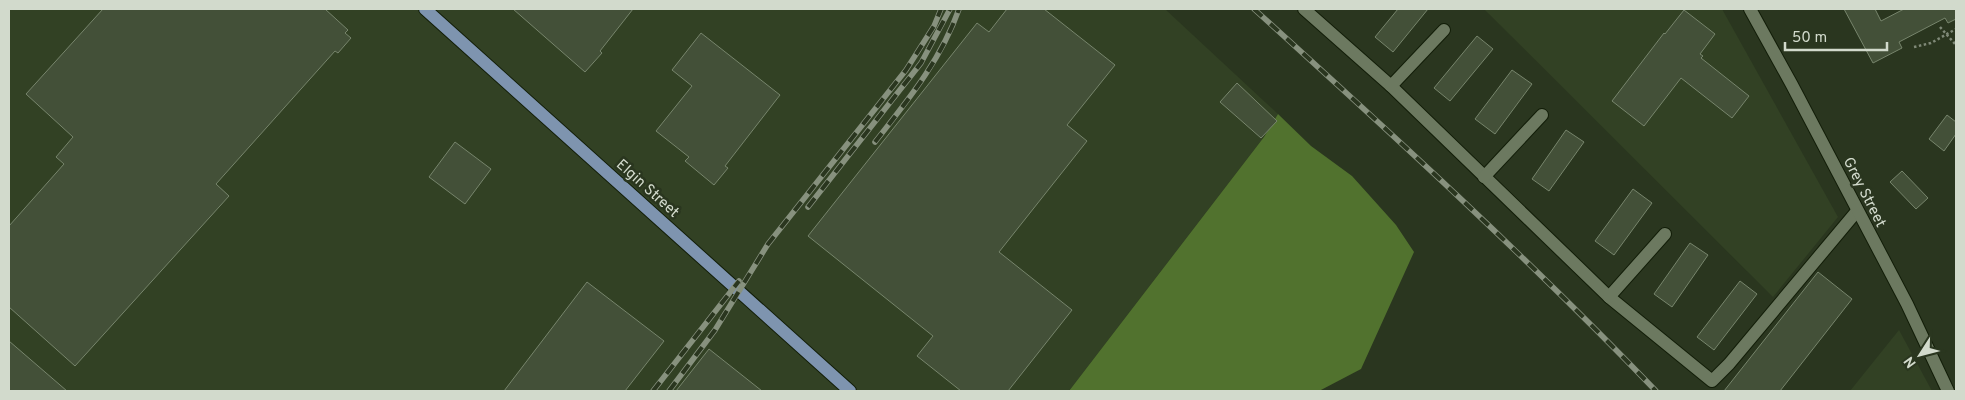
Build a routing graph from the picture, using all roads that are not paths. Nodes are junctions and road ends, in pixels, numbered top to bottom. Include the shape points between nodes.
1 (425, 9) edge
2 (1304, 9) edge
3 (1750, 9) edge
4 (1444, 30) dead end
5 (1391, 86) junction
6 (1542, 116) dead end
7 (1484, 178) junction
8 (1857, 211) junction
9 (1665, 234) dead end
10 (1609, 297) junction
11 (850, 391) edge
12 (1948, 391) edge

1 - 11 main road, Elgin Street
2 - 5 street
3 - 8 street, Grey Street
4 - 5 street
5 - 7 street
6 - 7 street
7 - 10 street
8 - 10 street via 1712,381
8 - 12 street, Grey Street via 1907,304
9 - 10 street

